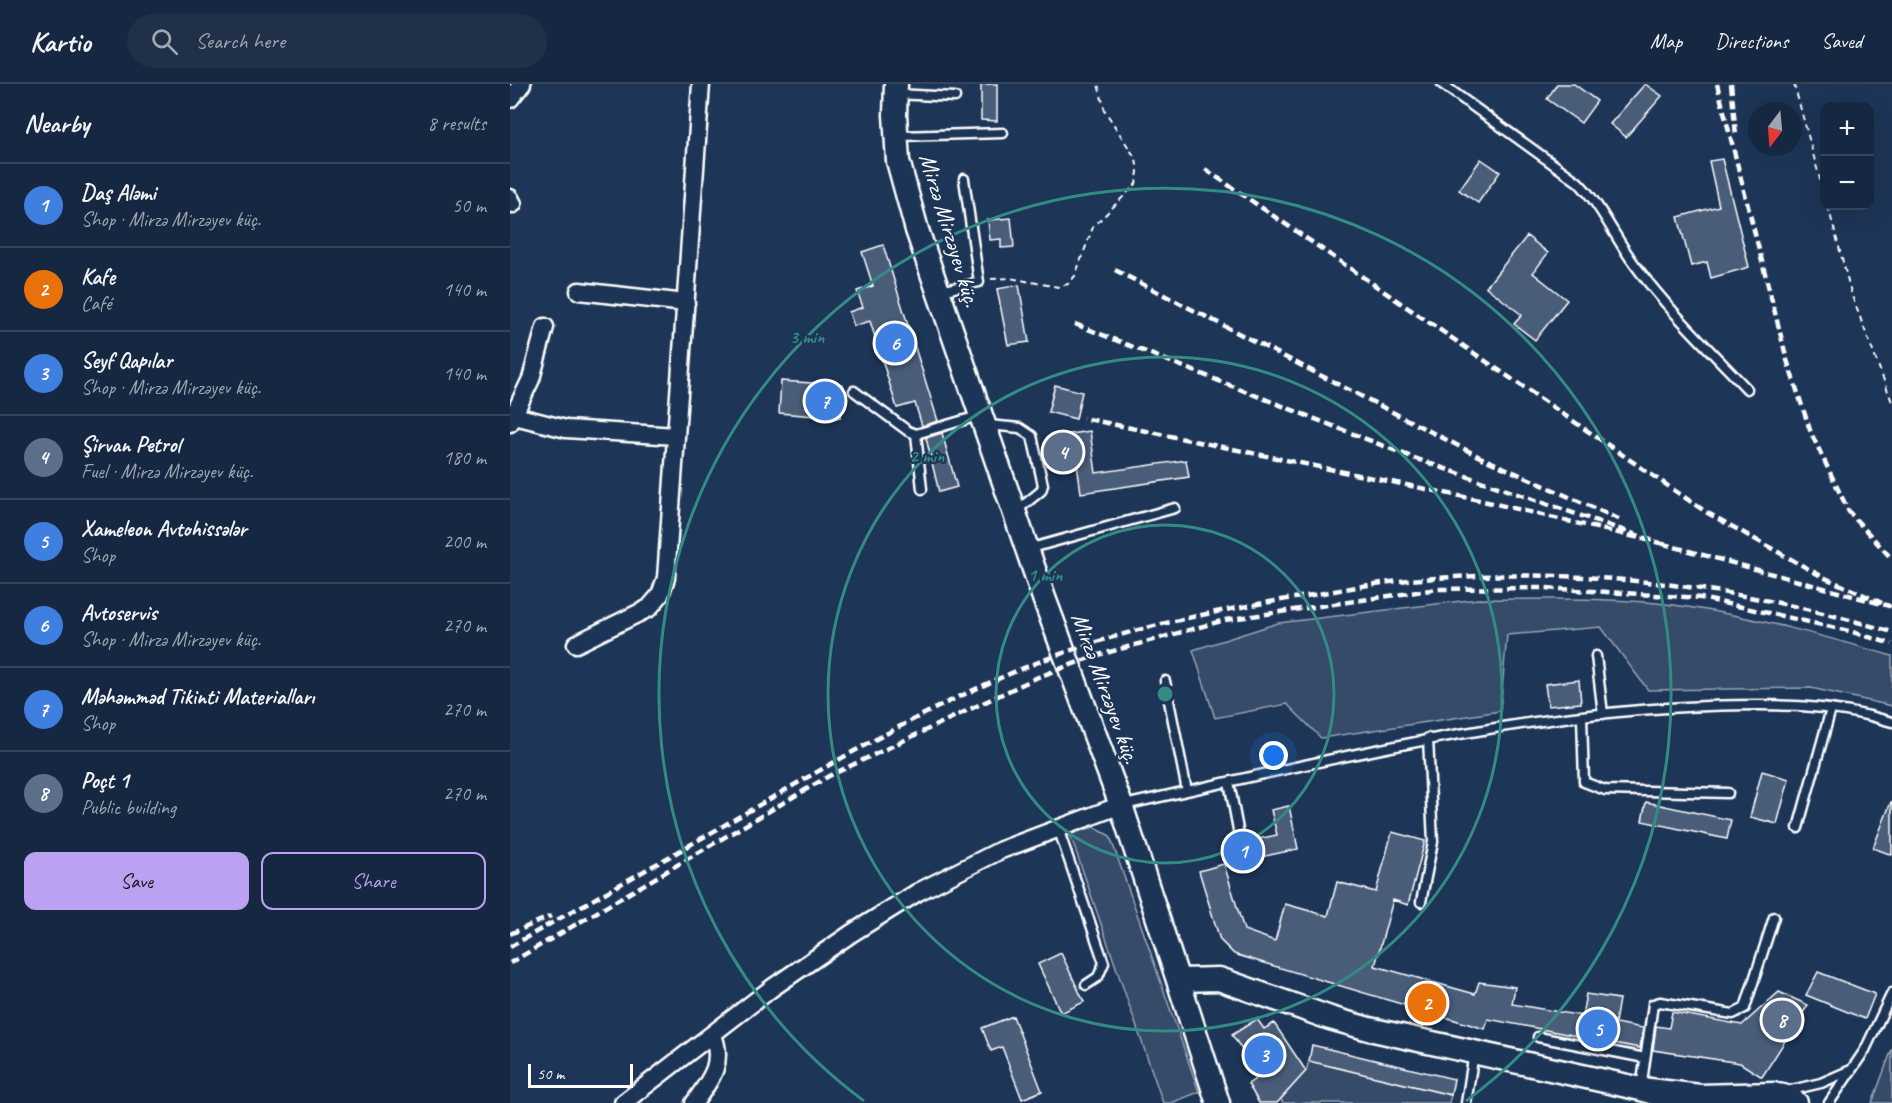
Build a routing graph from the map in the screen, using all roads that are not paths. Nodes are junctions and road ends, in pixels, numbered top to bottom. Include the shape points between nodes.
1 (522, 84) edge
2 (701, 84) edge
3 (1442, 84) edge
4 (896, 89) edge
5 (955, 97) dead end
6 (510, 99) edge
7 (1003, 134) dead end
8 (896, 136) junction
9 (964, 179) dead end
10 (579, 291) dead end
11 (940, 292) junction
12 (686, 303) junction
13 (545, 327) dead end
14 (1747, 389) dead end
15 (854, 391) dead end
16 (513, 420) edge
17 (983, 420) junction
18 (916, 434) junction
19 (676, 436) junction
20 (922, 489) dead end
21 (1175, 508) dead end
22 (1015, 512) junction
23 (1028, 549) junction
24 (576, 644) dead end
25 (1596, 656) dead end
26 (1165, 681) dead end
27 (1831, 709) junction
28 (1603, 714) junction
29 (1582, 717) junction
30 (1892, 722) edge
31 (1428, 738) junction
32 (1229, 782) junction
33 (1187, 791) junction
34 (1728, 793) dead end
35 (1121, 805) junction
36 (1058, 828) junction
37 (1798, 828) dead end
38 (1239, 835) dead end
39 (1421, 902) dead end
40 (1774, 917) dead end
41 (1180, 980) junction
42 (1086, 985) dead end
43 (1892, 993) edge
44 (713, 1035) junction
45 (1538, 1038) dead end
46 (1474, 1053) junction
47 (1645, 1058) junction
48 (1854, 1068) junction
49 (1641, 1089) junction
50 (1777, 1099) edge
51 (1216, 1102) edge
52 (622, 1103) edge
53 (694, 1103) edge
54 (1466, 1103) edge
55 (1685, 1103) edge
56 (1806, 1103) edge
57 (1829, 1103) edge

1 - 6 street
2 - 12 street
3 - 14 lane via 1585,188 1647,281
4 - 5 lane
4 - 8 main road, Mirzə Mirzəyev küç.
7 - 8 lane
8 - 11 main road, Mirzə Mirzəyev küç. via 904,186
9 - 11 lane via 979,282
10 - 12 street
11 - 17 main road, Mirzə Mirzəyev küç.
12 - 19 street
13 - 16 street via 531,379
15 - 18 lane
16 - 19 street via 566,429
17 - 18 lane
17 - 22 main road, Mirzə Mirzəyev küç.
17 - 22 lane via 1020,428 1032,436 1043,484 1041,491
18 - 20 lane
19 - 24 street via 666,578 660,595 649,608
21 - 23 lane
22 - 23 main road, Mirzə Mirzəyev küç.
23 - 35 main road, Mirzə Mirzəyev küç.
25 - 28 lane
26 - 33 lane
27 - 28 lane via 1783,704
27 - 30 lane via 1865,713
27 - 37 lane
28 - 29 lane
29 - 31 lane
29 - 34 lane via 1584,782 1592,787
31 - 32 lane
31 - 39 lane via 1433,842
32 - 33 lane
32 - 38 lane
33 - 35 lane
35 - 36 street
35 - 41 main road, Mirzə Mirzəyev küç.
36 - 42 lane via 1104,963 1098,977
36 - 44 street via 1000,850 918,892 772,988
40 - 47 lane via 1745,1008 1733,1014 1653,1004
41 - 46 main road via 1219,979 1330,1018
41 - 51 main road, Mirzə Mirzəyev küç.
43 - 48 lane
44 - 52 street
44 - 53 street via 719,1052 715,1071
45 - 47 lane
46 - 49 main road
46 - 54 lane
47 - 49 lane
48 - 50 lane
48 - 57 lane
49 - 50 main road
49 - 55 main road
50 - 56 main road

